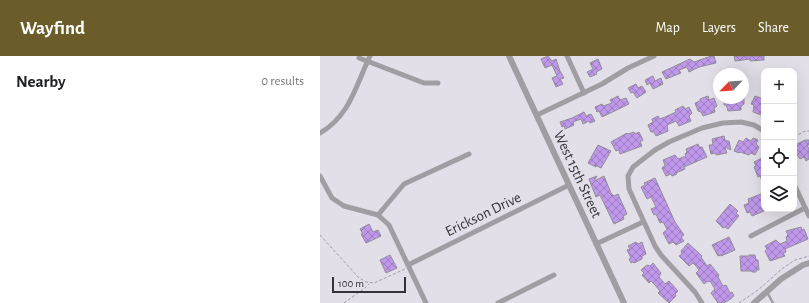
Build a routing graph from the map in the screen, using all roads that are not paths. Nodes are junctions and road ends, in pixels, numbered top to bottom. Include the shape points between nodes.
1 (370, 56) edge
2 (510, 56) edge
3 (567, 56) edge
4 (654, 56) edge
5 (359, 58) dead end
6 (367, 62) junction
7 (438, 83) dead end
8 (584, 93) junction
9 (537, 115) junction
10 (761, 129) edge
11 (320, 133) edge
12 (469, 154) dead end
13 (320, 176) edge
14 (569, 185) junction
15 (797, 190) edge
16 (806, 208) junction
17 (378, 215) junction
18 (809, 216) edge
19 (643, 222) junction
20 (751, 236) dead end
21 (596, 244) junction
22 (809, 263) edge
23 (409, 266) junction
24 (554, 275) dead end
25 (767, 292) junction
26 (426, 303) edge
27 (498, 303) edge
28 (624, 303) edge
29 (702, 303) edge
30 (754, 303) edge
31 (773, 303) edge

1 - 6 street
2 - 9 street, West 15th Street
3 - 8 street
4 - 8 street
5 - 6 street
6 - 7 street via 424,83
6 - 11 street via 341,116
8 - 9 street
9 - 14 street, West 15th Street
10 - 19 street via 750,123 741,122 723,123 695,130 655,150 638,163 628,176 629,189
12 - 17 street via 404,184
13 - 17 street via 332,198 344,206
14 - 21 street, West 15th Street
14 - 23 street, Erickson Drive
15 - 16 street
16 - 18 street
16 - 20 street
17 - 23 street via 389,225
19 - 21 street
19 - 29 street via 661,255 691,287
21 - 28 street, West 15th Street
22 - 25 street via 781,279
23 - 26 street
24 - 27 street
25 - 30 street
25 - 31 lane

